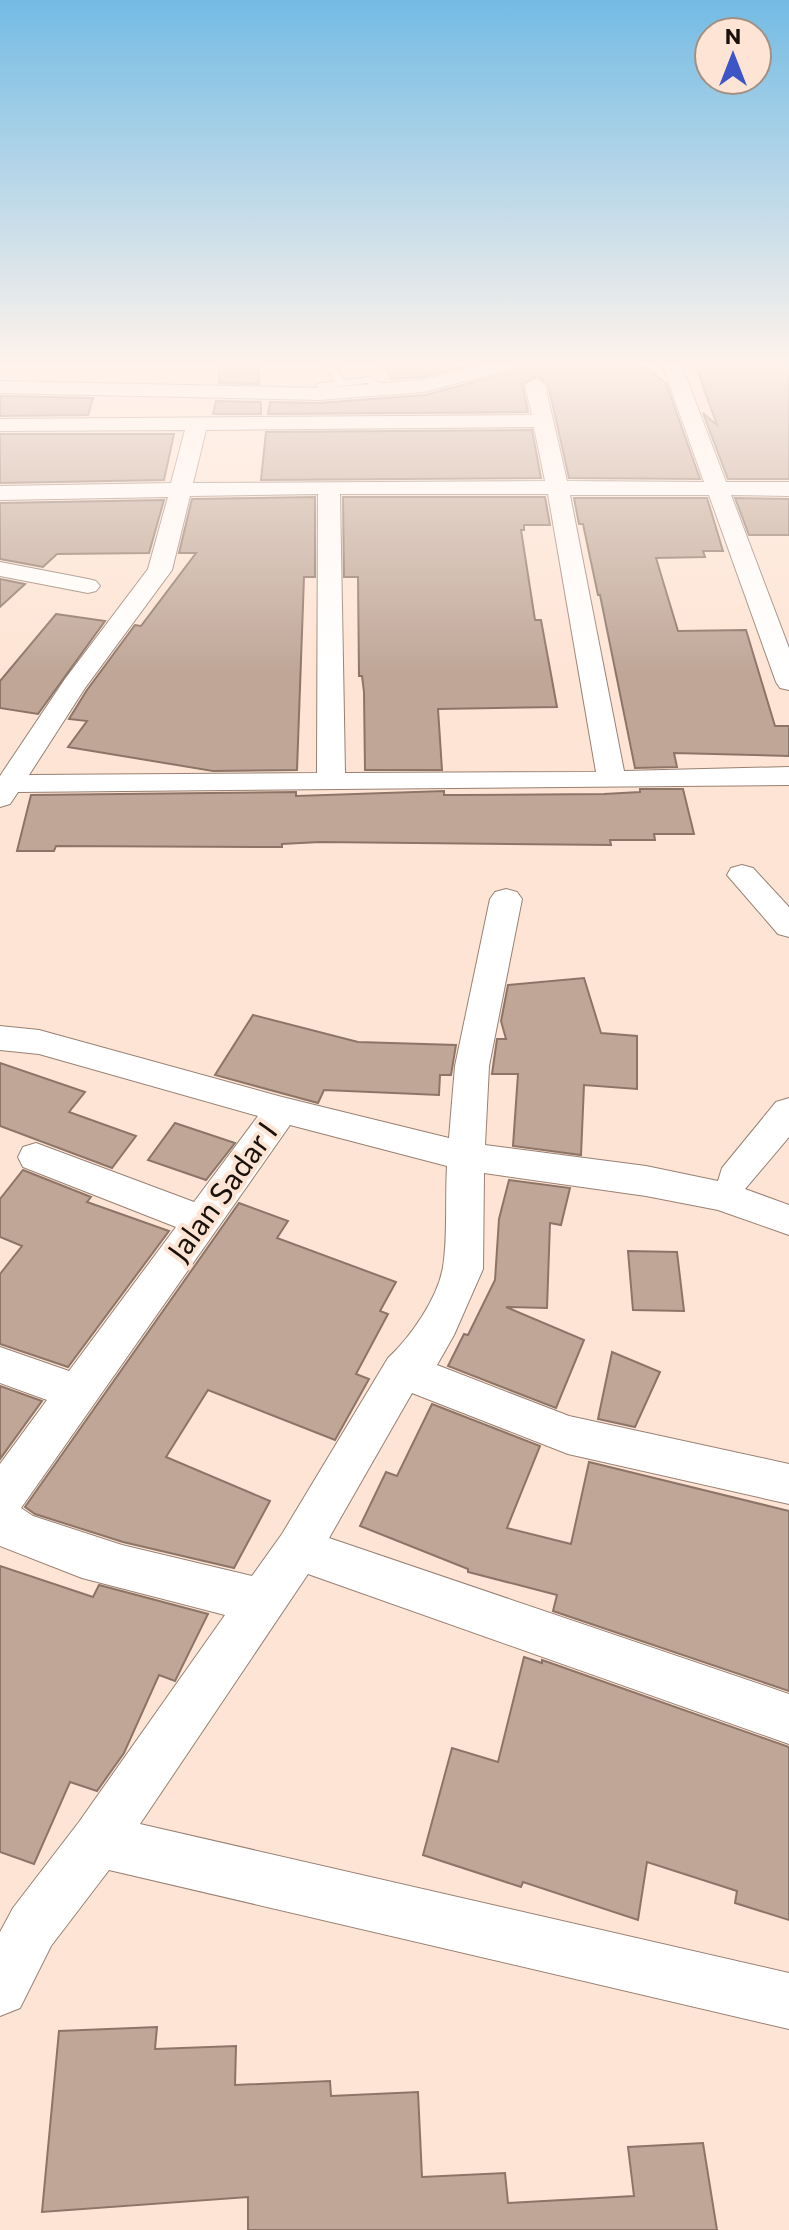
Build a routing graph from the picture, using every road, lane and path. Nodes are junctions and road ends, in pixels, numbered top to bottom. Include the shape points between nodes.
1 (186, 465) edge
2 (552, 465) edge
3 (707, 465) edge
4 (329, 487) junction
5 (558, 489) junction
6 (789, 489) edge
7 (180, 490) junction
8 (716, 491) junction
9 (0, 493) edge
10 (0, 569) edge
11 (88, 586) dead end
12 (789, 682) edge
13 (789, 776) edge
14 (612, 780) junction
15 (331, 782) junction
16 (3, 791) edge
17 (742, 875) dead end
18 (506, 899) dead end
19 (789, 927) edge
20 (0, 1038) edge
21 (282, 1110) junction
22 (789, 1111) edge
23 (465, 1156) junction
24 (36, 1157) dead end
25 (735, 1178) dead end
26 (789, 1220) edge
27 (203, 1221) junction
28 (0, 1365) edge
29 (403, 1371) junction
30 (75, 1392) junction
31 (789, 1484) edge
32 (0, 1500) edge
33 (0, 1519) edge
34 (298, 1549) junction
35 (262, 1601) junction
36 (789, 1719) edge
37 (98, 1841) junction
38 (0, 1988) edge
39 (789, 2001) edge

1 - 7 street
2 - 5 street
3 - 8 street
4 - 5 street
4 - 7 street
4 - 15 street
5 - 8 street
5 - 14 street
6 - 8 street
7 - 9 street
7 - 16 street via 160,570
8 - 12 street
10 - 11 street
13 - 14 street
14 - 15 street
15 - 16 street
17 - 19 street
18 - 23 street via 472,1066
20 - 21 street, Jalan Sadar I via 39,1042
21 - 23 street
21 - 27 street, Jalan Sadar I
22 - 25 street
23 - 26 street via 646,1181 721,1196
23 - 29 street via 463,1269 434,1335
24 - 27 street
27 - 30 street, Jalan Sadar I
28 - 30 street
29 - 31 street via 568,1435
29 - 34 street
30 - 32 street, Jalan Sadar I
33 - 35 street via 7,1528 51,1548
34 - 35 street
34 - 36 street
35 - 37 street
37 - 38 street via 32,1927
37 - 39 street

